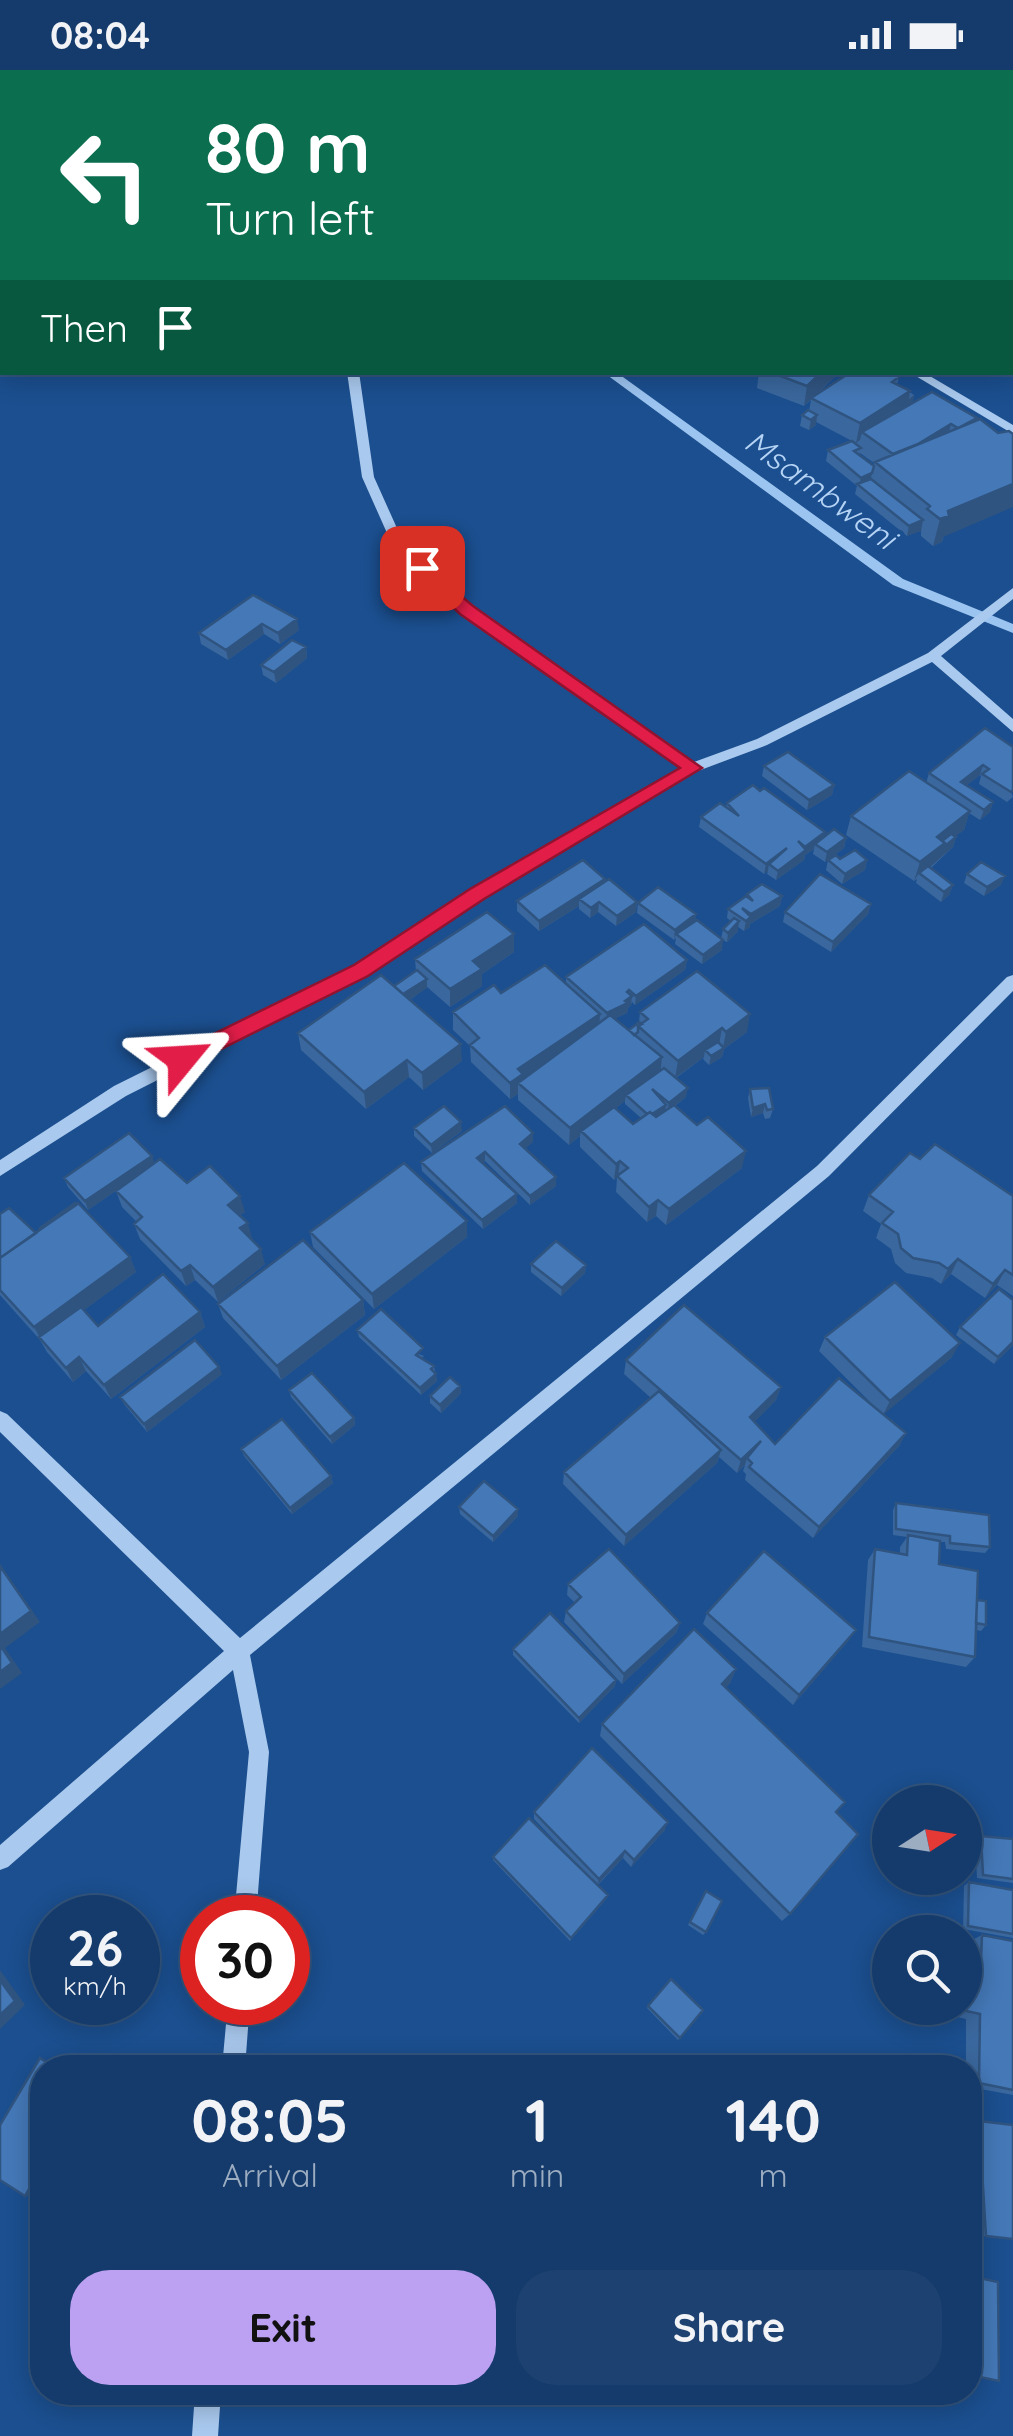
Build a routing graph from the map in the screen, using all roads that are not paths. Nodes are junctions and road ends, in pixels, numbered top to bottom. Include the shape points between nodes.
1 (353, 375) edge
2 (919, 375) edge
3 (1013, 430) edge
4 (1009, 596) edge
5 (933, 656) junction
6 (1013, 727) edge
7 (693, 768) junction
8 (1013, 980) edge
9 (0, 1169) edge
10 (0, 1420) edge
11 (239, 1651) junction
12 (0, 1859) edge
13 (247, 1895) edge
14 (237, 2025) edge
15 (235, 2055) edge
16 (207, 2405) edge
17 (205, 2436) edge

1 - 7 street via 368,477 400,548 466,610
2 - 3 street
4 - 5 street
5 - 6 street
5 - 7 street via 762,742
7 - 9 street via 361,970 120,1091
8 - 11 street via 823,1171
10 - 11 street
11 - 12 street
11 - 13 street via 259,1752
14 - 15 street
16 - 17 street

